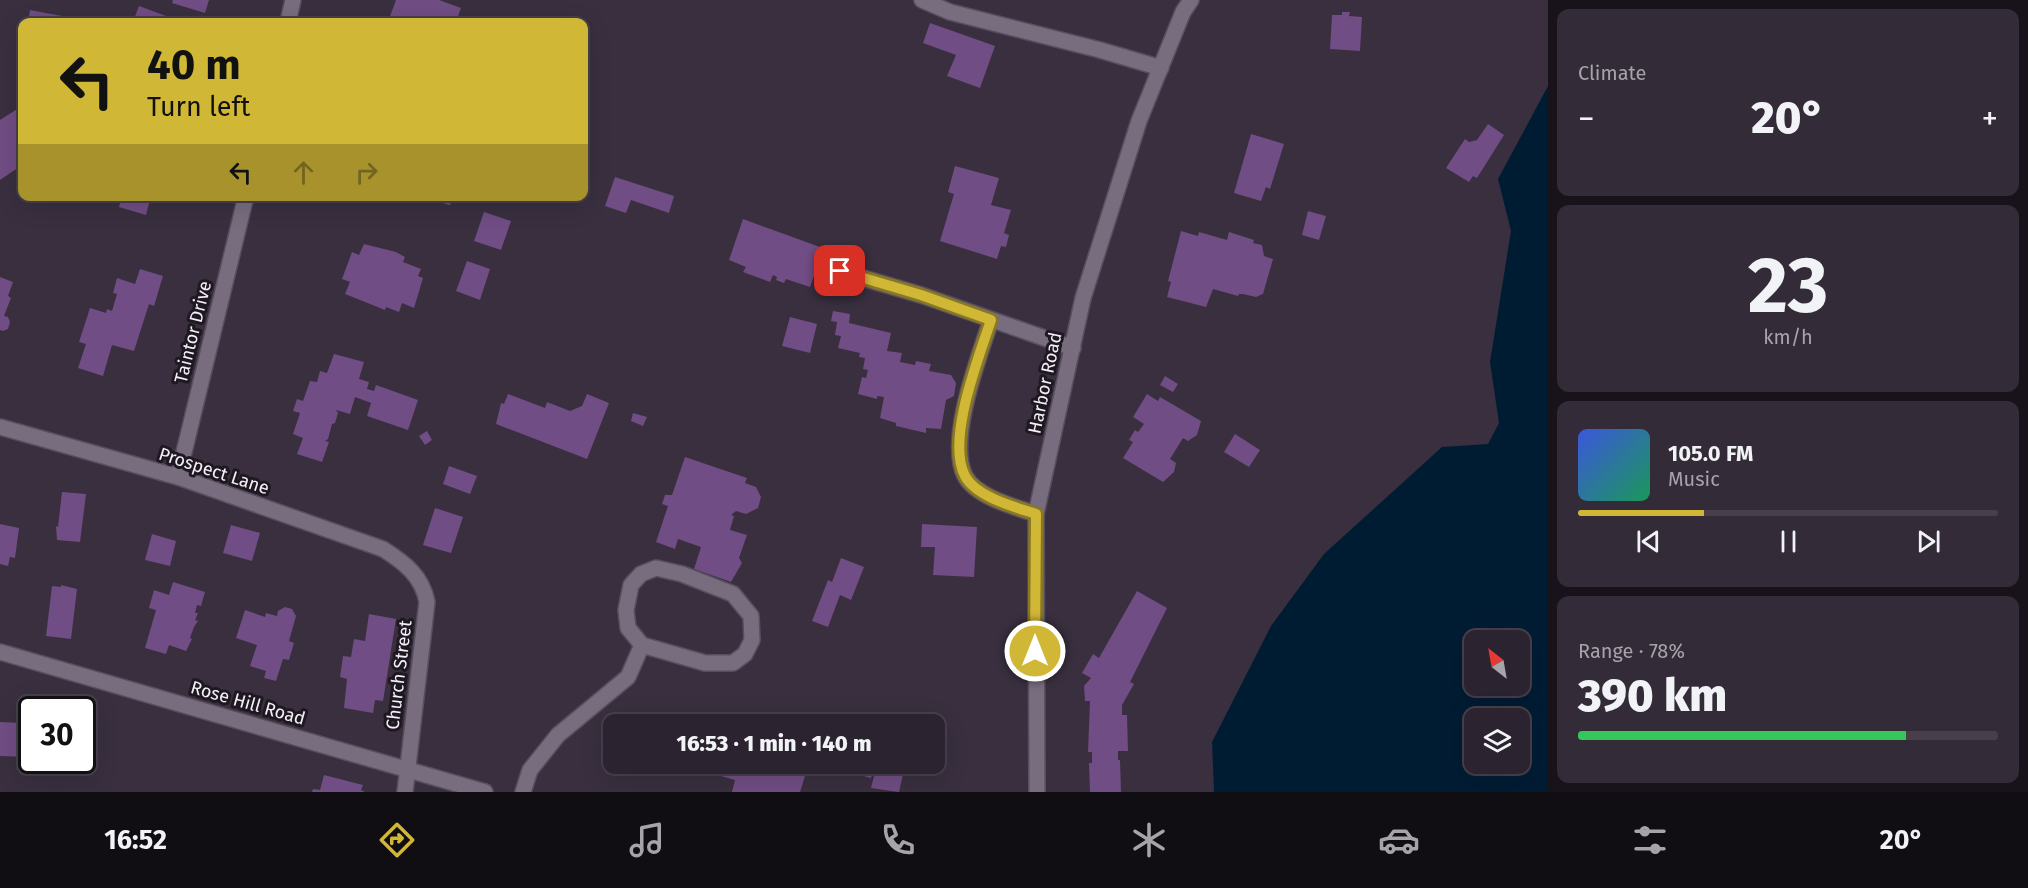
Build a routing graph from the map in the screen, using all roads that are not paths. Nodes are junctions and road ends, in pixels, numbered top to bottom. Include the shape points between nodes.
1 (293, 0) edge
2 (922, 0) edge
3 (1191, 0) edge
4 (289, 18) edge
5 (1161, 68) junction
6 (245, 201) edge
7 (840, 271) dead end
8 (991, 320) junction
9 (1073, 348) junction
10 (0, 428) edge
11 (178, 477) junction
12 (1036, 514) junction
13 (409, 567) joint
14 (642, 645) junction
15 (0, 652) edge
16 (408, 770) junction
17 (405, 792) edge
18 (485, 792) edge
19 (523, 792) edge
20 (1037, 792) edge

1 - 4 street
2 - 5 street via 950,12
3 - 5 street, Harbor Road
5 - 9 street, Harbor Road via 1139,121 1083,298
6 - 11 street, Taintor Drive
7 - 8 street
8 - 9 street
8 - 12 street via 966,399 959,450 965,476 982,493
9 - 12 street, Harbor Road
10 - 11 street, Prospect Lane
11 - 13 street, Prospect Lane via 383,549
12 - 20 street, Harbor Road
13 - 16 street, Church Street via 425,590 427,602
14 - 14 street via 628,628 626,610 631,585 641,574 656,568 733,594 751,616 752,640 745,654 733,663 705,663
14 - 19 street via 628,676 558,735 530,770
15 - 16 street, Rose Hill Road
16 - 17 street, Church Street
16 - 18 street, Rose Hill Road

